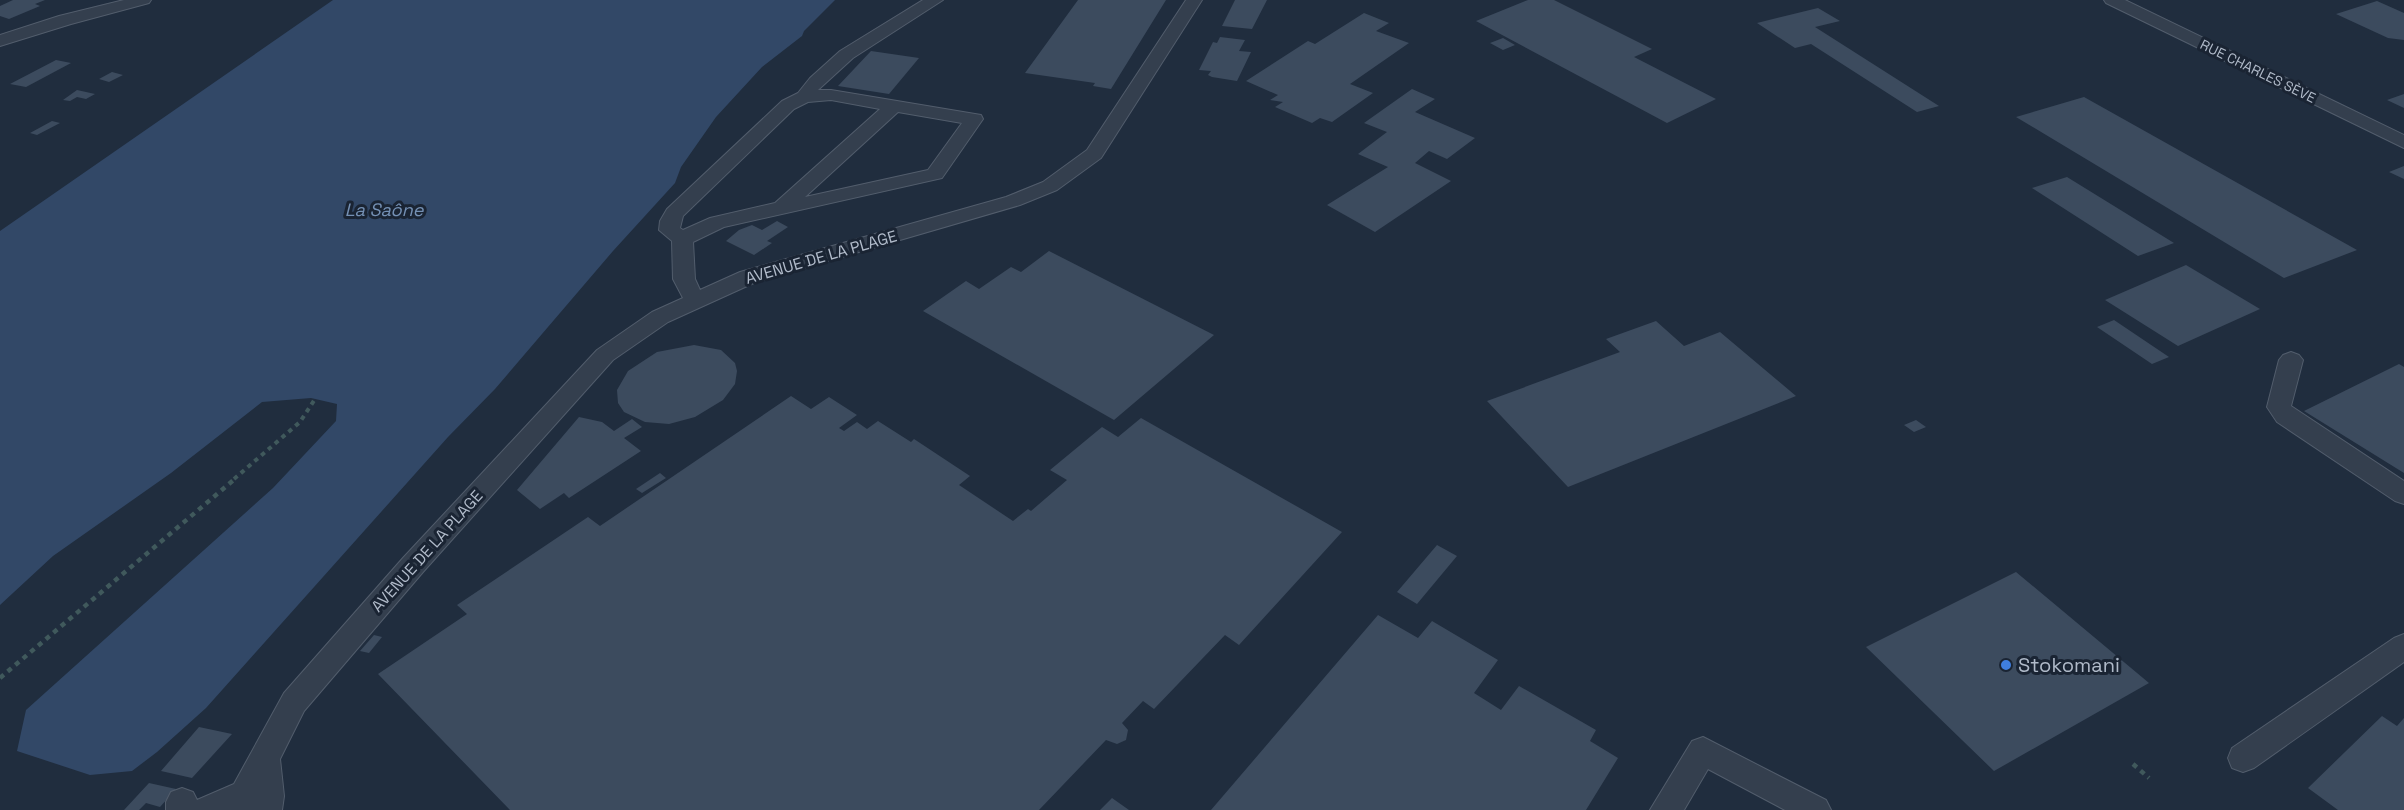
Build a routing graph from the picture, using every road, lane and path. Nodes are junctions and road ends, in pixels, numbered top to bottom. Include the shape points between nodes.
1 (142, 0) edge
2 (935, 0) edge
3 (1194, 0) edge
4 (2112, 0) edge
5 (0, 41) edge
6 (804, 97) junction
7 (895, 105) junction
8 (2404, 142) edge
9 (782, 207) junction
10 (682, 239) junction
11 (695, 301) junction
12 (2291, 360) dead end
13 (315, 399) dead end
14 (2404, 494) edge
15 (2404, 645) edge
16 (0, 678) edge
17 (2243, 758) dead end
18 (2133, 764) dead end
19 (2149, 778) dead end
20 (250, 805) edge
21 (191, 807) edge
22 (1666, 810) edge
23 (1815, 810) edge

1 - 5 street
2 - 6 street via 816,79
3 - 11 street, AVENUE DE LA PLAGE via 1094,154 1050,186 1012,201 748,277
4 - 8 street, RUE CHARLES SÈVE
6 - 7 street via 831,95
6 - 10 street via 788,105 674,213 669,230
7 - 9 street
7 - 9 street via 974,118 935,174
9 - 10 street via 717,222
10 - 11 street via 684,279
11 - 20 street, AVENUE DE LA PLAGE via 660,318 605,355 413,565 302,694 264,755 268,796
12 - 14 street via 2279,407 2286,416
13 - 16 path via 300,422
15 - 17 street
18 - 19 path
20 - 21 street
22 - 23 street via 1703,751

